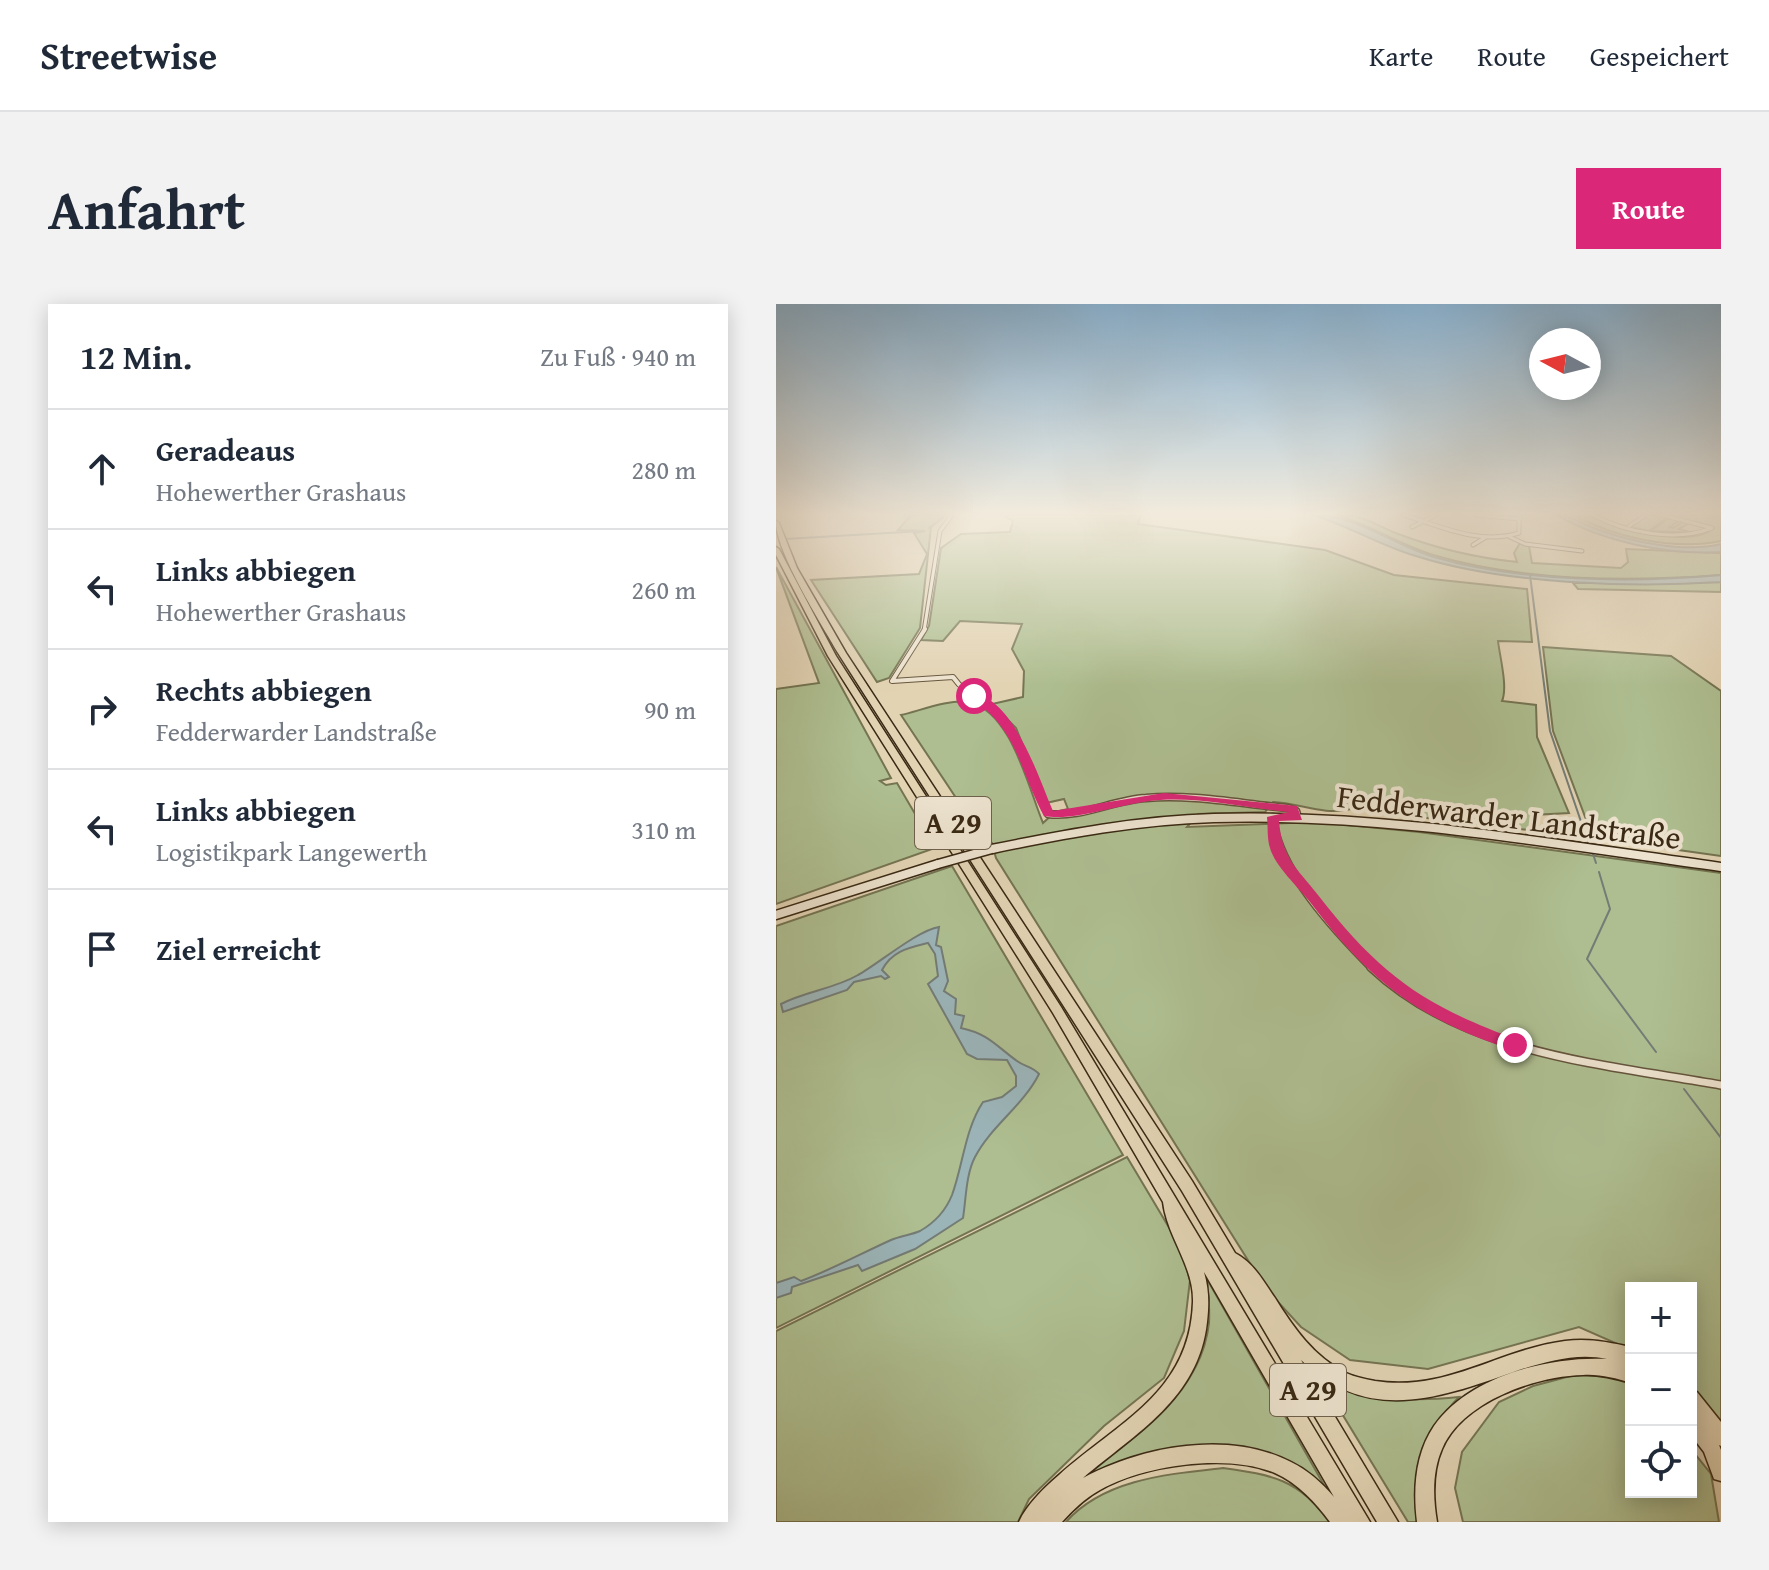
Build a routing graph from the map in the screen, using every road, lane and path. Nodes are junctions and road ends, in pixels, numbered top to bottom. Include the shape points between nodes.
1 (794, 572) edge
2 (797, 572) edge
3 (934, 572) edge
4 (1273, 817) junction
5 (1298, 818) junction
6 (1721, 867) edge
7 (776, 915) edge
8 (1721, 1085) edge
9 (1170, 1198) junction
10 (1229, 1258) junction
11 (1625, 1354) edge
12 (1625, 1373) edge
13 (1697, 1406) edge
14 (1695, 1426) edge
15 (1721, 1437) edge
16 (1721, 1472) edge
17 (1029, 1522) edge
18 (1050, 1522) edge
19 (1342, 1522) edge
20 (1360, 1522) edge
21 (1388, 1522) edge
22 (1427, 1522) edge

1 - 9 highway, A 29 via 832,656
2 - 10 highway, A 29 via 842,653
3 - 5 street via 925,629 892,681 953,677 963,691 995,709 1012,729 1048,814 1164,796 1288,808
4 - 5 street, Fedderwarder Landstraße
4 - 7 street, Fedderwarder Landstraße, bridge via 1129,825 992,849
4 - 8 street via 1273,844 1293,873 1350,946 1416,1001 1515,1045
5 - 6 street, Fedderwarder Landstraße via 1400,824
9 - 17 highway via 1172,1220 1200,1283 1200,1324 1188,1361 1158,1407 1067,1479
9 - 20 highway, A 29
10 - 11 highway via 1244,1265 1306,1356 1341,1380 1372,1391 1401,1395 1450,1388 1575,1347
10 - 21 highway, A 29
12 - 22 highway via 1594,1365 1565,1367 1524,1378 1460,1409 1440,1433 1429,1458
13 - 15 highway
14 - 16 highway
18 - 19 highway via 1078,1494 1110,1475 1208,1455 1253,1457 1291,1472 1309,1484

